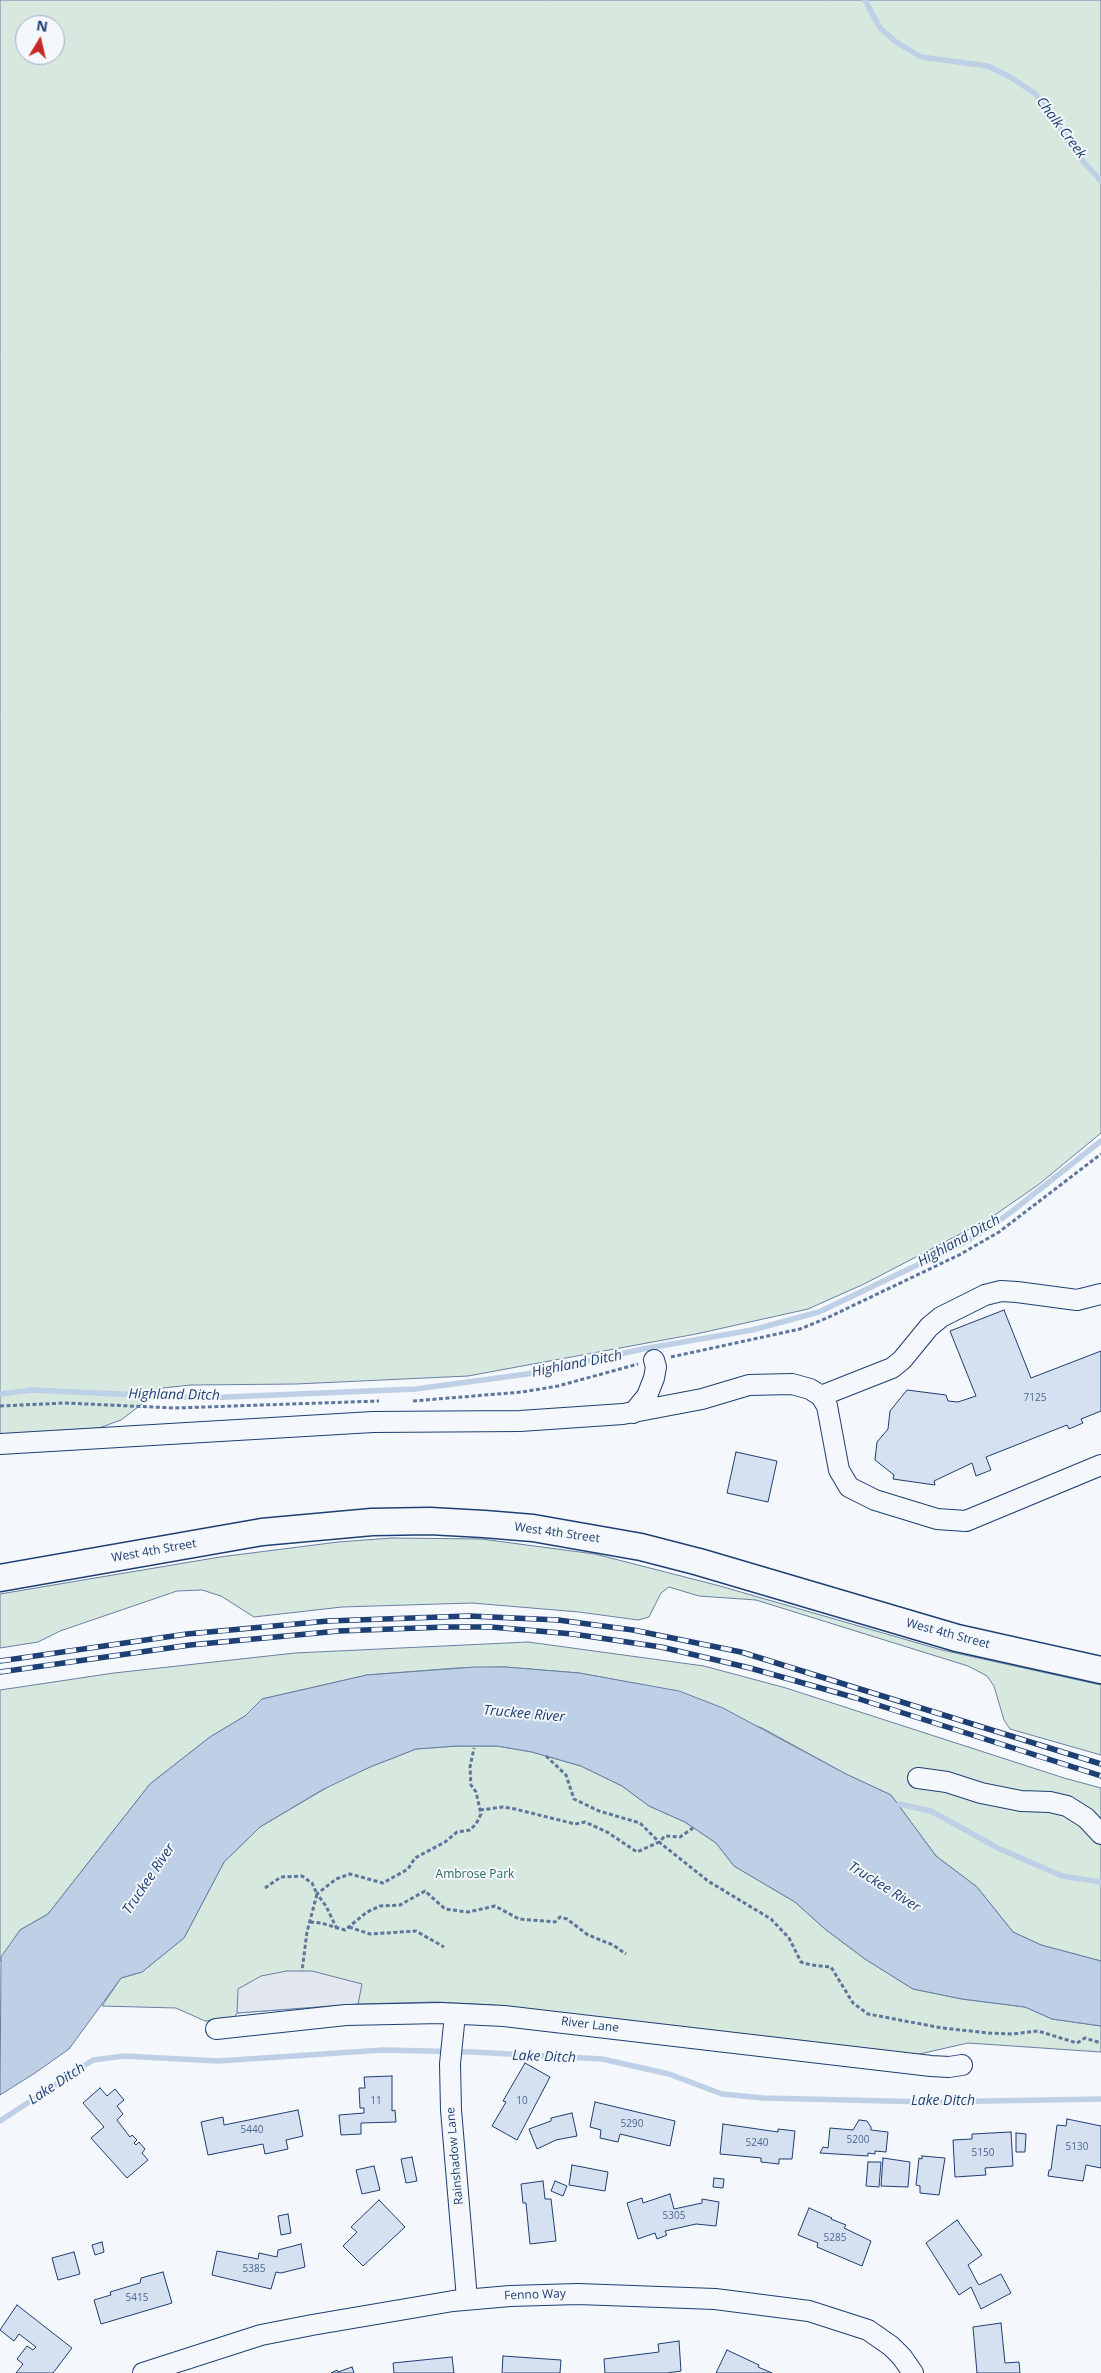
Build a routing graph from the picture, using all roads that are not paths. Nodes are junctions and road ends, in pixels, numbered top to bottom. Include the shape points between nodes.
1 (1101, 1294) edge
2 (654, 1360) road end
3 (821, 1396) junction
4 (633, 1413) junction
5 (0, 1444) edge
6 (1101, 1465) edge
7 (0, 1578) edge
8 (1101, 1670) edge
9 (918, 1778) dead end
10 (1101, 1834) edge
11 (455, 2014) junction
12 (216, 2029) dead end
13 (962, 2065) dead end
14 (467, 2299) junction
15 (143, 2373) edge
16 (913, 2373) edge

1 - 3 street via 1077,1300 1001,1291 985,1295 941,1316 892,1368
2 - 4 street via 654,1378
3 - 4 street via 792,1384 749,1385 702,1399
3 - 6 street via 831,1418 839,1470 850,1487 875,1500 937,1519 966,1521
4 - 5 street via 520,1421 373,1422
7 - 8 main road, West 4th Street via 262,1532 321,1526 430,1521 523,1528 641,1547 957,1638
9 - 10 street via 947,1782 989,1795 1067,1806 1086,1818
11 - 12 street, River Lane via 346,2015
11 - 13 street, River Lane via 543,2019 931,2066
11 - 14 street, Rainshadow Lane via 450,2064 451,2110
14 - 15 street, Fenno Way via 261,2335
14 - 16 street, Fenno Way via 578,2294 659,2295 809,2311 868,2330 902,2356

